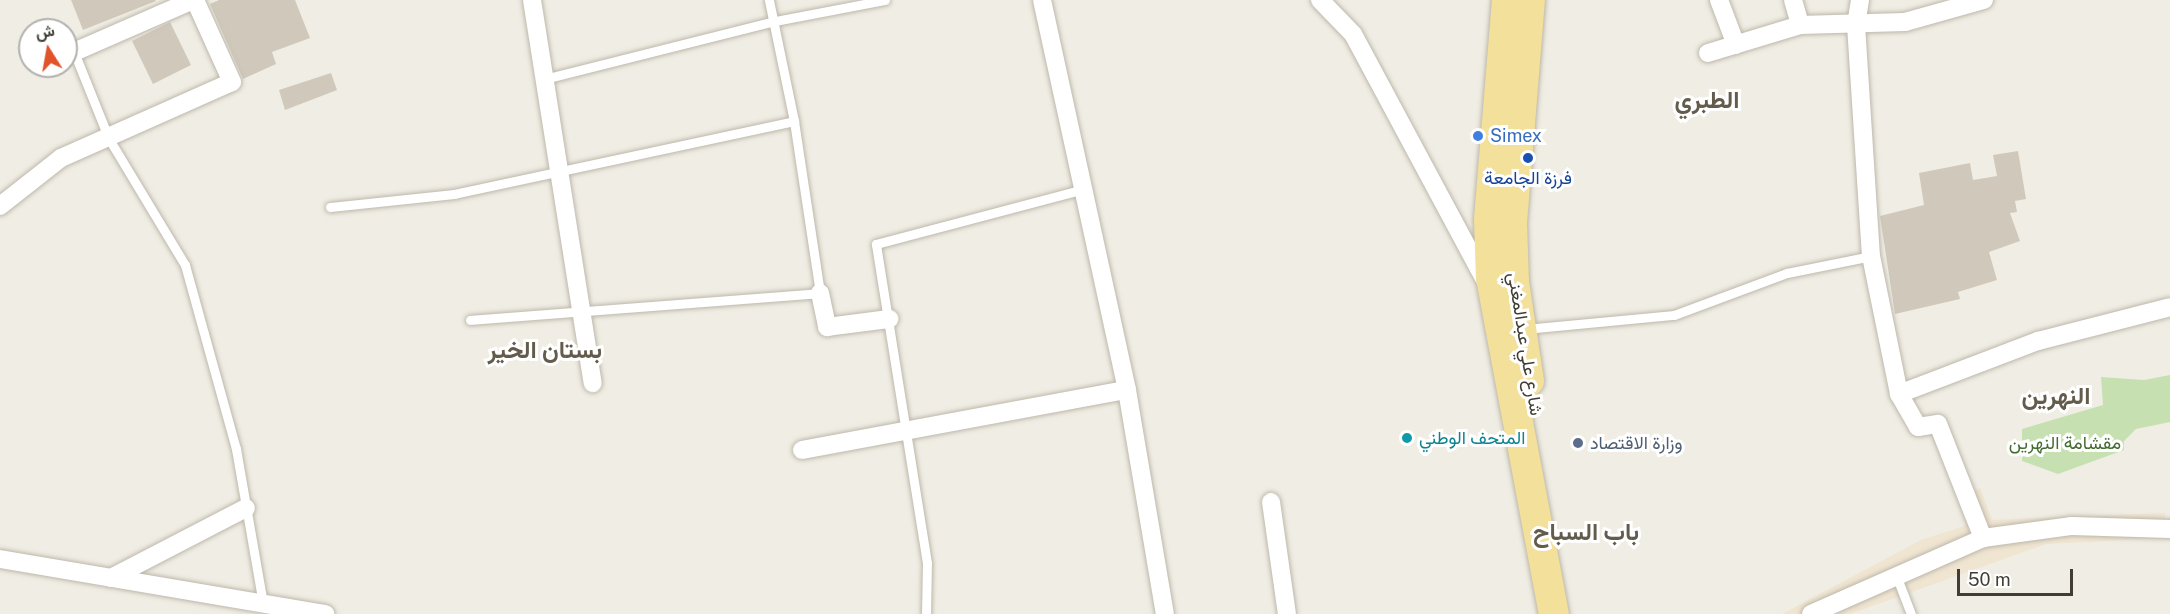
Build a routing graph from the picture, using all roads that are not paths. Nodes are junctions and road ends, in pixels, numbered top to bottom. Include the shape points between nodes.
1 (194, 0) edge
2 (532, 0) edge
3 (769, 0) edge
4 (885, 0) edge
5 (1042, 0) edge
6 (1320, 0) edge
7 (1507, 0) edge
8 (1530, 0) edge
9 (1719, 0) edge
10 (1793, 0) edge
11 (1860, 0) edge
12 (1984, 0) edge
13 (775, 21) junction
14 (1800, 25) junction
15 (1856, 25) junction
16 (1736, 45) junction
17 (78, 50) edge
18 (1708, 53) dead end
19 (78, 62) edge
20 (544, 79) junction
21 (794, 121) junction
22 (109, 140) junction
23 (560, 172) junction
24 (1087, 189) junction
25 (0, 206) edge
26 (330, 207) dead end
27 (1500, 221) junction
28 (1871, 256) junction
29 (820, 293) junction
30 (1493, 300) junction
31 (2170, 307) edge
32 (582, 311) junction
33 (889, 319) junction
34 (470, 320) dead end
35 (1520, 329) junction
36 (593, 383) dead end
37 (1127, 390) junction
38 (1899, 394) junction
39 (908, 434) junction
40 (802, 450) dead end
41 (1271, 502) dead end
42 (246, 508) junction
43 (2170, 531) edge
44 (1983, 538) junction
45 (0, 559) edge
46 (1896, 575) junction
47 (111, 578) junction
48 (263, 603) junction
49 (325, 614) edge
50 (926, 614) edge
51 (1165, 614) edge
52 (1287, 614) edge
53 (1554, 614) edge
54 (1573, 614) edge
55 (1811, 614) edge
56 (1911, 614) edge

1 - 17 street
1 - 22 street via 232,82
2 - 20 street
3 - 13 lane
4 - 13 lane
5 - 24 street
6 - 30 street via 1353,34 1464,234
7 - 27 main road, شارع علي عبدالمغني
8 - 27 main road, شارع علي عبدالمغني
9 - 16 street
10 - 14 street
11 - 15 street
12 - 15 street via 1905,22
13 - 20 lane
13 - 21 lane
14 - 15 street
14 - 16 street
15 - 28 street
16 - 18 street
19 - 22 lane
20 - 23 street
21 - 23 lane
21 - 29 lane
22 - 25 street via 61,158
22 - 42 lane via 185,265 236,449
23 - 26 lane via 454,194
23 - 32 street
24 - 33 lane via 876,244
24 - 37 street
27 - 30 main road, شارع علي عبدالمغني
27 - 35 main road, شارع علي عبدالمغني
28 - 35 lane via 1787,273 1674,315
28 - 38 street
29 - 32 lane
29 - 33 street via 827,327
30 - 53 main road, شارع علي عبدالمغني
31 - 38 street via 2038,341
32 - 34 lane
32 - 36 street
33 - 39 lane
35 - 54 main road, شارع علي عبدالمغني
37 - 39 street
37 - 51 street
38 - 44 street via 1918,427 1938,424
39 - 40 street
39 - 50 lane via 927,563
41 - 52 street
42 - 47 street
42 - 48 lane
43 - 44 street via 2072,526
44 - 46 street
45 - 47 street
46 - 55 street
46 - 56 lane
47 - 48 street
48 - 49 street

